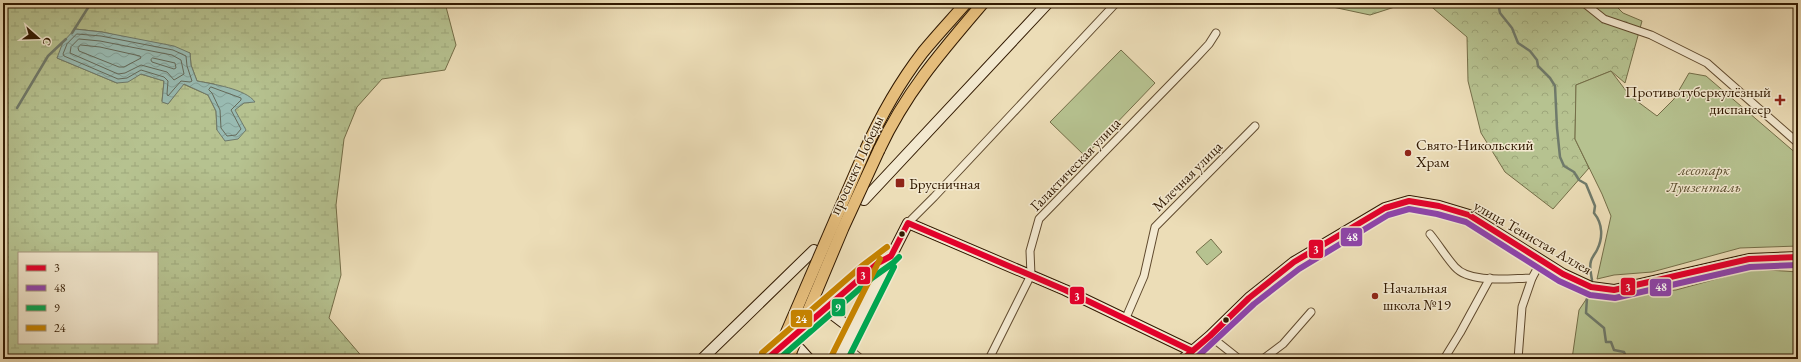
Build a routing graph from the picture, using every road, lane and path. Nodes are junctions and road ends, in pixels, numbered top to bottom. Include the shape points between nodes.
1 (966, 3) edge
2 (983, 3) edge
3 (1048, 3) edge
4 (1116, 3) edge
5 (1584, 3) edge
6 (1216, 33) dead end
7 (1255, 126) dead end
8 (1798, 144) edge
9 (864, 200) dead end
10 (908, 223) junction
11 (1430, 234) dead end
12 (814, 250) dead end
13 (891, 256) junction
14 (1798, 257) edge
15 (1542, 260) junction
16 (1031, 275) junction
17 (1490, 278) junction
18 (1532, 278) junction
19 (824, 308) junction
20 (1311, 312) dead end
21 (814, 317) dead end
22 (1125, 320) junction
23 (853, 330) junction
24 (1210, 336) junction
25 (845, 346) junction
26 (800, 349) dead end
27 (1192, 351) junction
28 (702, 359) edge
29 (770, 359) edge
30 (788, 359) edge
31 (809, 359) edge
32 (839, 359) edge
33 (861, 359) edge
34 (989, 359) edge
35 (1184, 359) edge
36 (1240, 359) edge
37 (1263, 359) edge
38 (1444, 359) edge
39 (1518, 359) edge

1 - 29 main road, проспект Победы, bridge via 924,51 903,80 874,129
2 - 30 main road, проспект Победы, bridge via 934,60 900,109 843,228
3 - 9 street, проспект Победы
4 - 10 street
5 - 8 street via 1604,19 1652,35 1707,63
6 - 16 street, Галактическая улица via 1204,49 1039,219 1030,251
7 - 22 street, Млечная улица via 1155,227 1144,276
10 - 13 street
10 - 16 street
11 - 17 street via 1455,268 1473,277
12 - 28 street
13 - 19 street via 878,263
13 - 23 street
14 - 15 street, улица Тенистая Аллея via 1749,259 1614,290 1591,287 1563,274
15 - 18 street
15 - 24 street, улица Тенистая Аллея via 1468,215 1439,206 1409,202 1386,208 1294,262 1249,298
16 - 22 street
16 - 34 street, Галактическая улица
17 - 18 street
17 - 38 street
18 - 39 street via 1522,307
19 - 21 street
19 - 23 street
20 - 37 street via 1283,344
22 - 27 street
23 - 25 street
24 - 27 street, улица Тенистая Аллея
24 - 36 street
25 - 32 street
25 - 33 street
26 - 31 street
27 - 35 street, улица Тенистая Аллея

